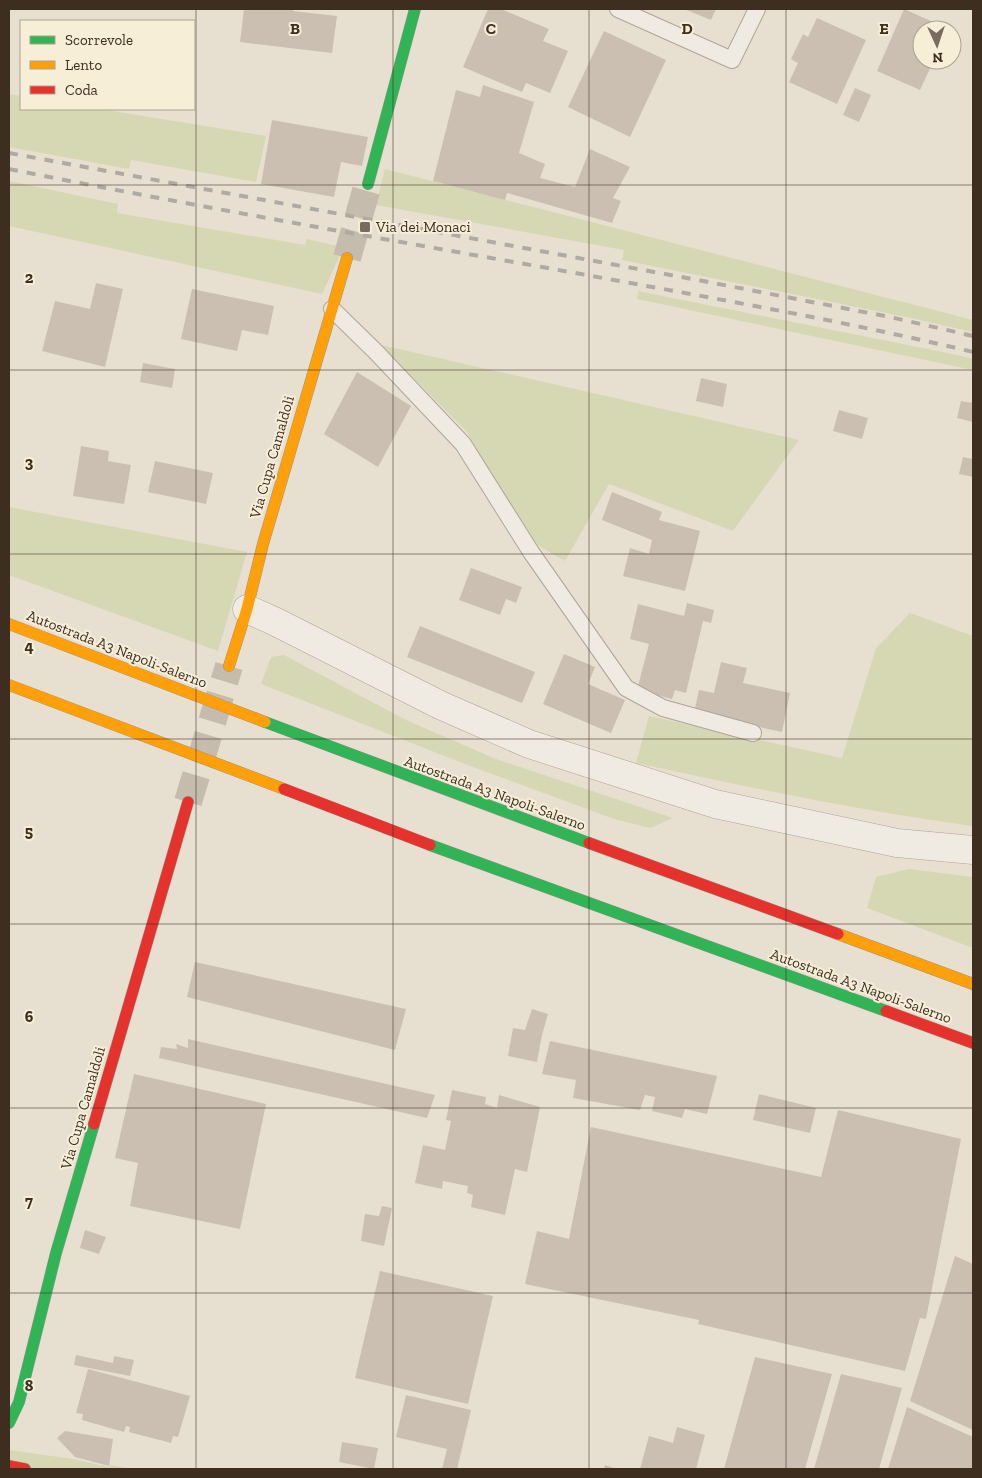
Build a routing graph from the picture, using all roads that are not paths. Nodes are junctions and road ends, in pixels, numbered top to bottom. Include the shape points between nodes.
1 (415, 9) edge
2 (618, 9) edge
3 (757, 9) edge
4 (368, 184) tunnel mouth
5 (347, 258) tunnel mouth
6 (332, 309) junction
7 (247, 609) junction
8 (9, 624) edge
9 (229, 666) tunnel mouth
10 (9, 684) edge
11 (753, 733) dead end
12 (188, 802) tunnel mouth
13 (973, 850) edge
14 (973, 984) edge
15 (973, 1043) edge
16 (9, 1423) edge
17 (9, 1466) edge
18 (25, 1469) edge

1 - 4 main road
2 - 3 lane via 732,60
5 - 6 main road, Via Cupa Camaldoli
6 - 7 main road, Via Cupa Camaldoli
6 - 11 lane via 463,444 531,552 626,688 663,708
7 - 9 main road, Via Cupa Camaldoli
7 - 13 street via 440,705 529,744 715,804 897,843
8 - 14 main road, Autostrada A3 Napoli-Salerno via 396,772
10 - 15 main road, Autostrada A3 Napoli-Salerno via 455,854
12 - 16 main road, Via Cupa Camaldoli via 56,1253 19,1402
17 - 18 main road

